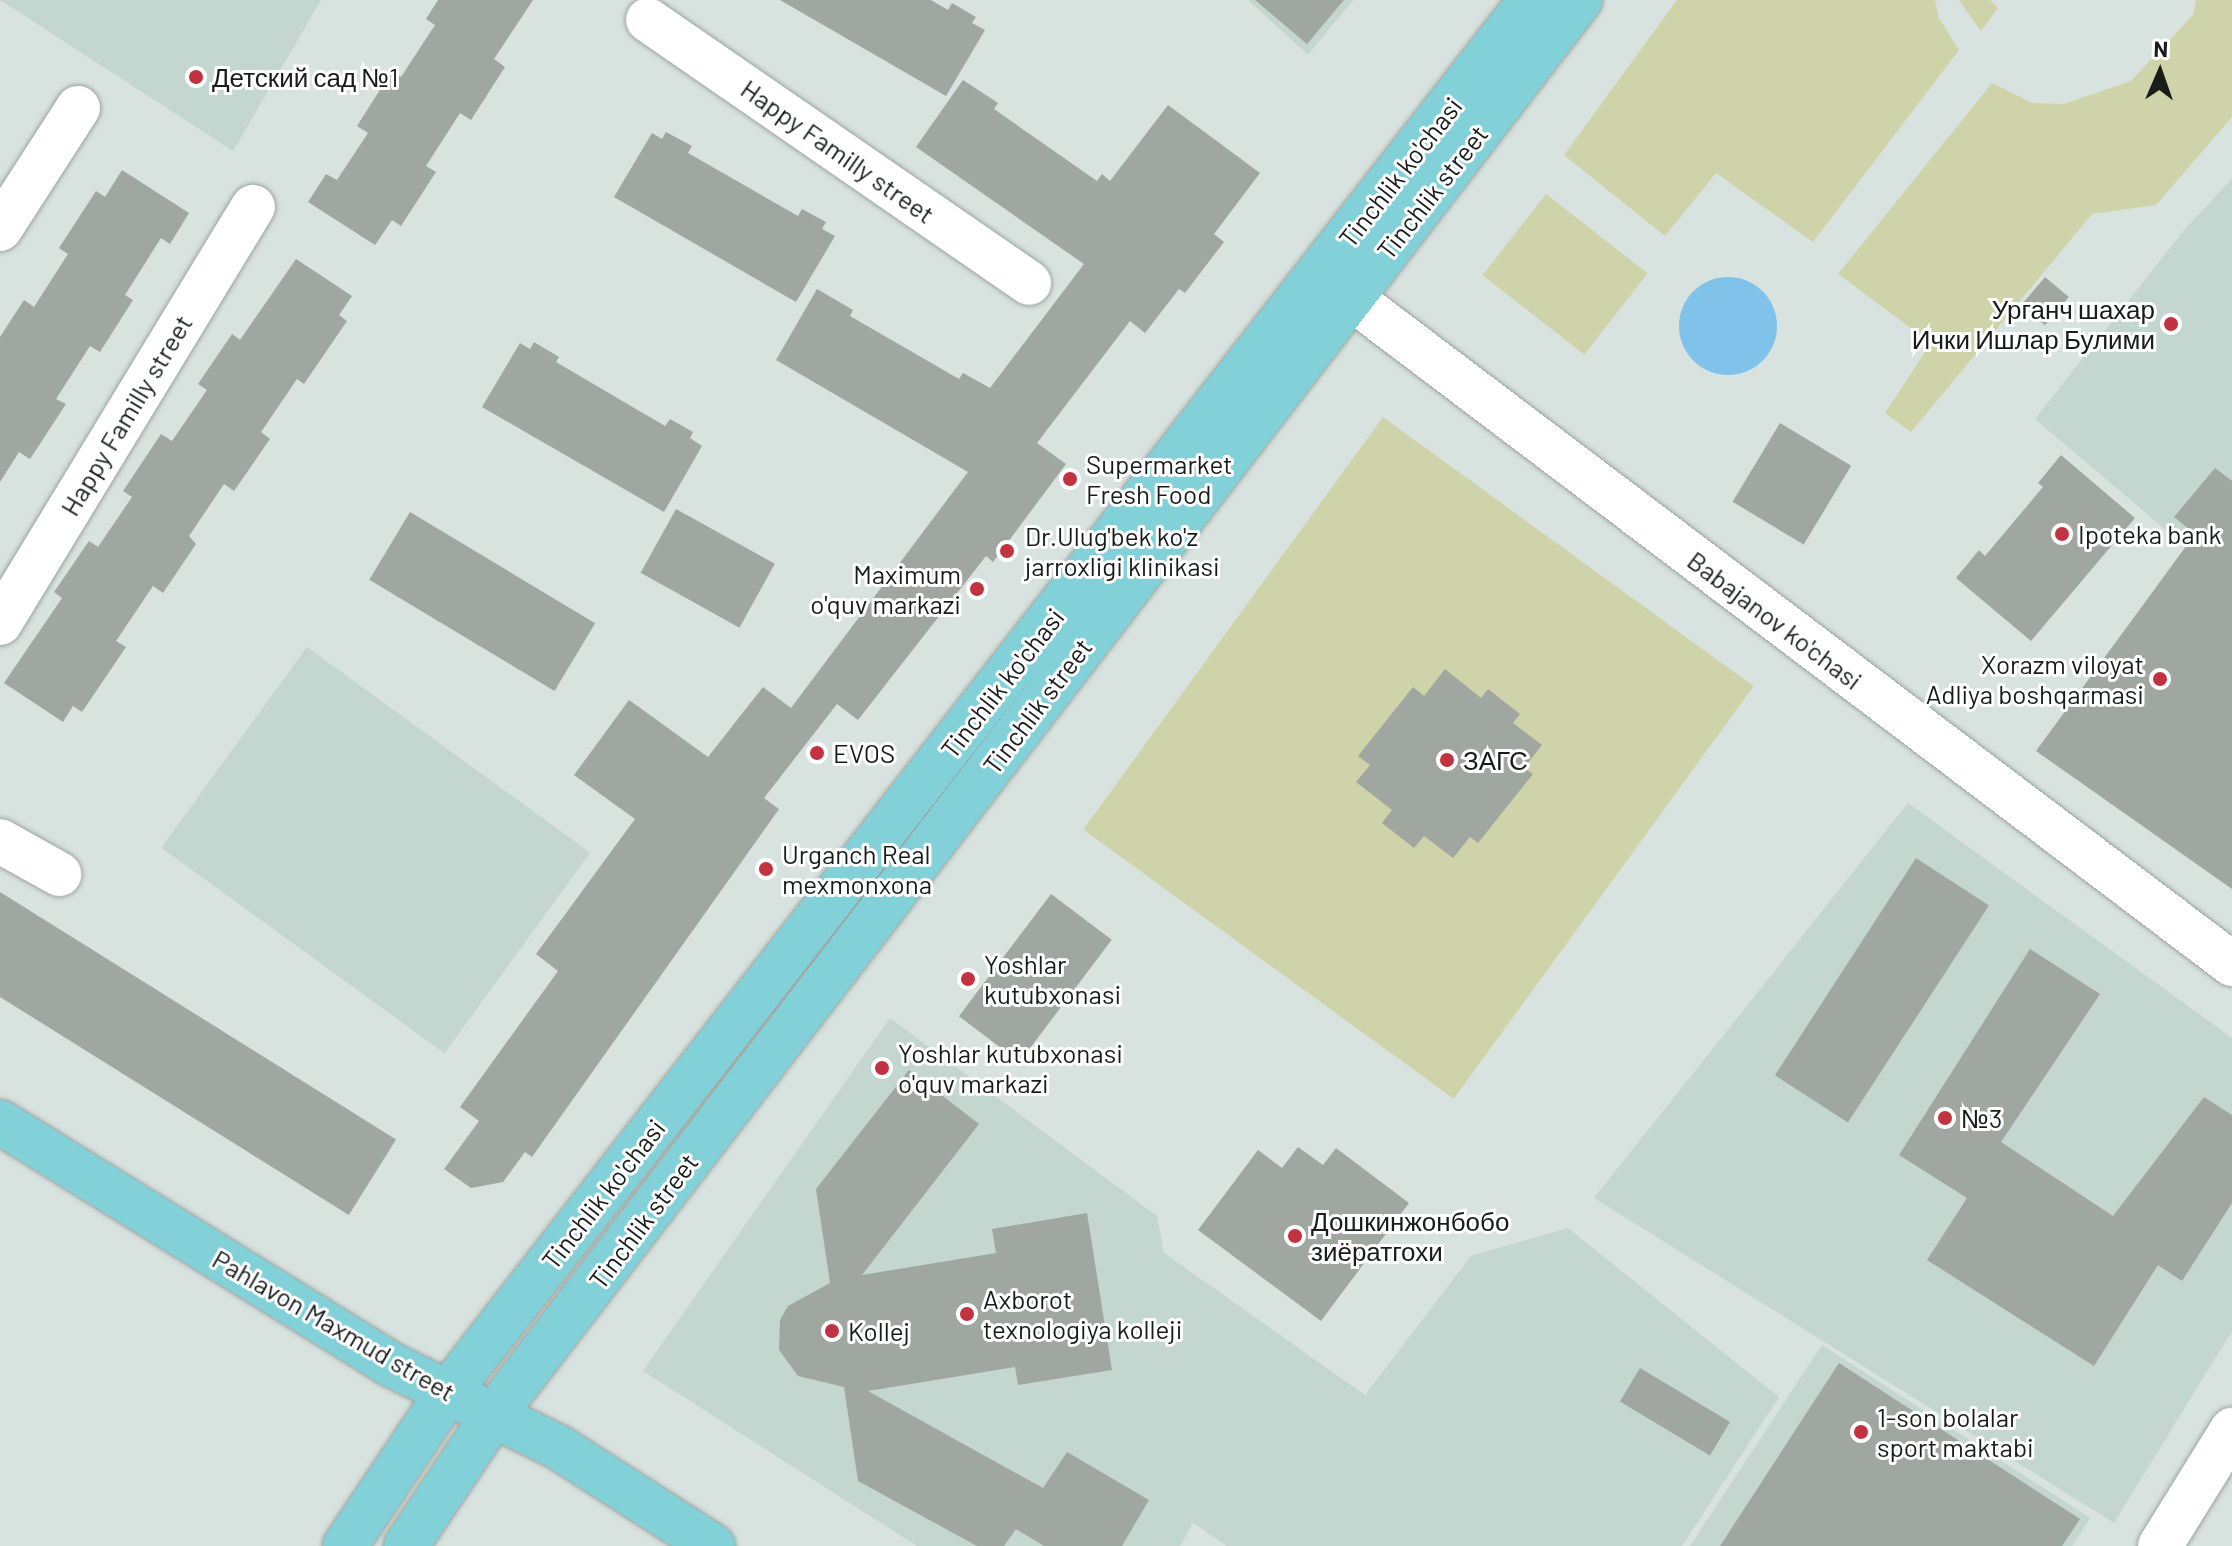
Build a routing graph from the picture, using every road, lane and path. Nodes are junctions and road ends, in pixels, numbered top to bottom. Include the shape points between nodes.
1 (1531, 0) edge
2 (1580, 0) edge
3 (648, 20) dead end
4 (78, 108) dead end
5 (253, 207) dead end
6 (0, 229) edge
7 (1029, 283) dead end
8 (1335, 286) junction
9 (0, 623) edge
10 (0, 841) edge
11 (59, 874) dead end
12 (2232, 964) edge
13 (0, 1122) edge
14 (458, 1380) junction
15 (495, 1413) junction
16 (2232, 1430) edge
17 (345, 1546) edge
18 (406, 1546) edge
19 (713, 1546) edge
20 (2160, 1546) edge

1 - 8 main road, Tinchlik ko'chasi
2 - 8 main road, Tinchlik street
3 - 7 street, Happy Familly street
4 - 6 street
5 - 9 street, Happy Familly street
8 - 12 street, Babajanov ko'chasi
8 - 14 main road, Tinchlik ko'chasi
8 - 15 main road, Tinchlik street
10 - 11 street
13 - 14 main road, Pahlavon Maxmud street
14 - 15 main road, Pahlavon Maxmud street
14 - 17 main road, Tinchlik ko'chasi
15 - 18 main road, Tinchlik street
15 - 19 main road, Pahlavon Maxmud street
16 - 20 street

